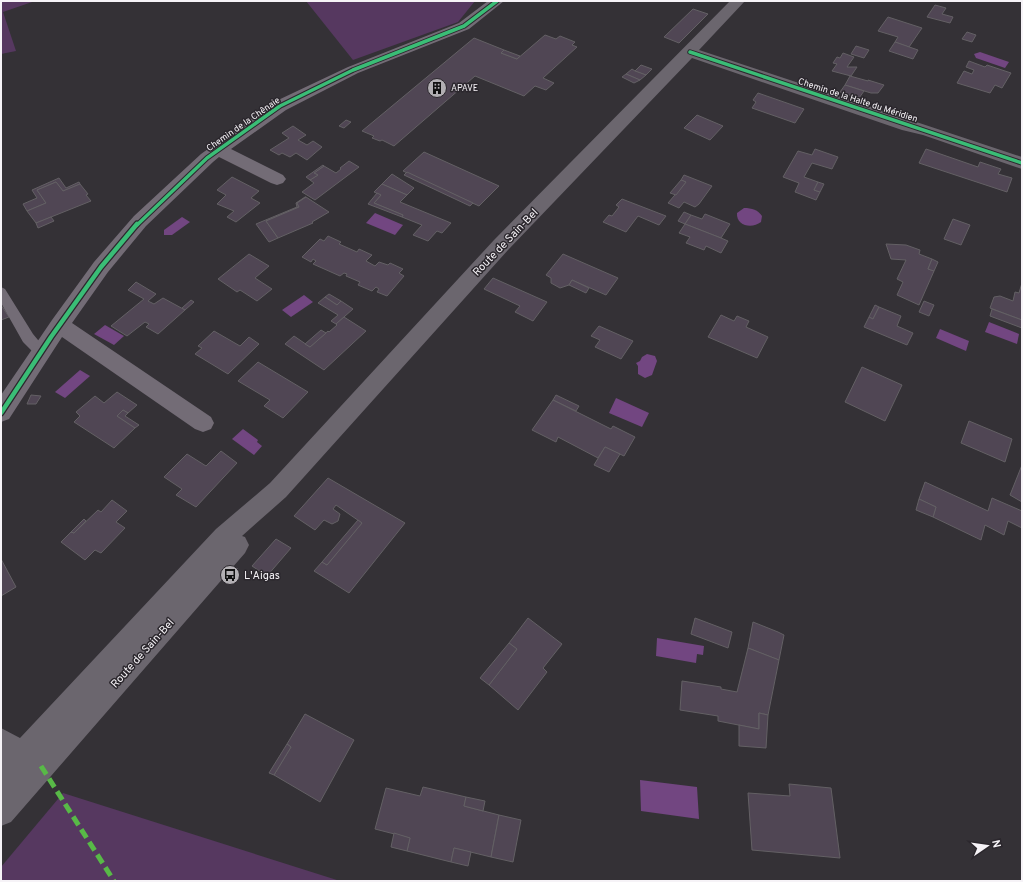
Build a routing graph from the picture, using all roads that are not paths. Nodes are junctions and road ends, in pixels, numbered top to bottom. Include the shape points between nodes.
1 (497, 1) edge
2 (738, 1) edge
3 (690, 52) junction
4 (218, 150) junction
5 (1022, 163) edge
6 (277, 179) dead end
7 (1, 292) edge
8 (59, 325) junction
9 (42, 352) junction
10 (1, 413) edge
11 (203, 423) dead end
12 (21, 754) edge
13 (1, 778) edge
14 (1, 812) edge

1 - 4 street, Chemin de la Chênaie via 464,26 353,70 280,106
2 - 3 main road, Route de Sain-Bel
3 - 5 main road, Chemin de la Halte du Méridien
3 - 12 main road, Route de Sain-Bel via 501,245 278,490 238,544
4 - 6 street
4 - 8 street, Chemin de la Chênaie via 140,221 101,267
7 - 9 lane via 28,338
8 - 9 street, Chemin de la Chênaie
8 - 11 street
9 - 10 street, Chemin de la Chênaie
12 - 13 main road, Route de Sain-Bel
12 - 14 main road, Route de Sain-Bel

